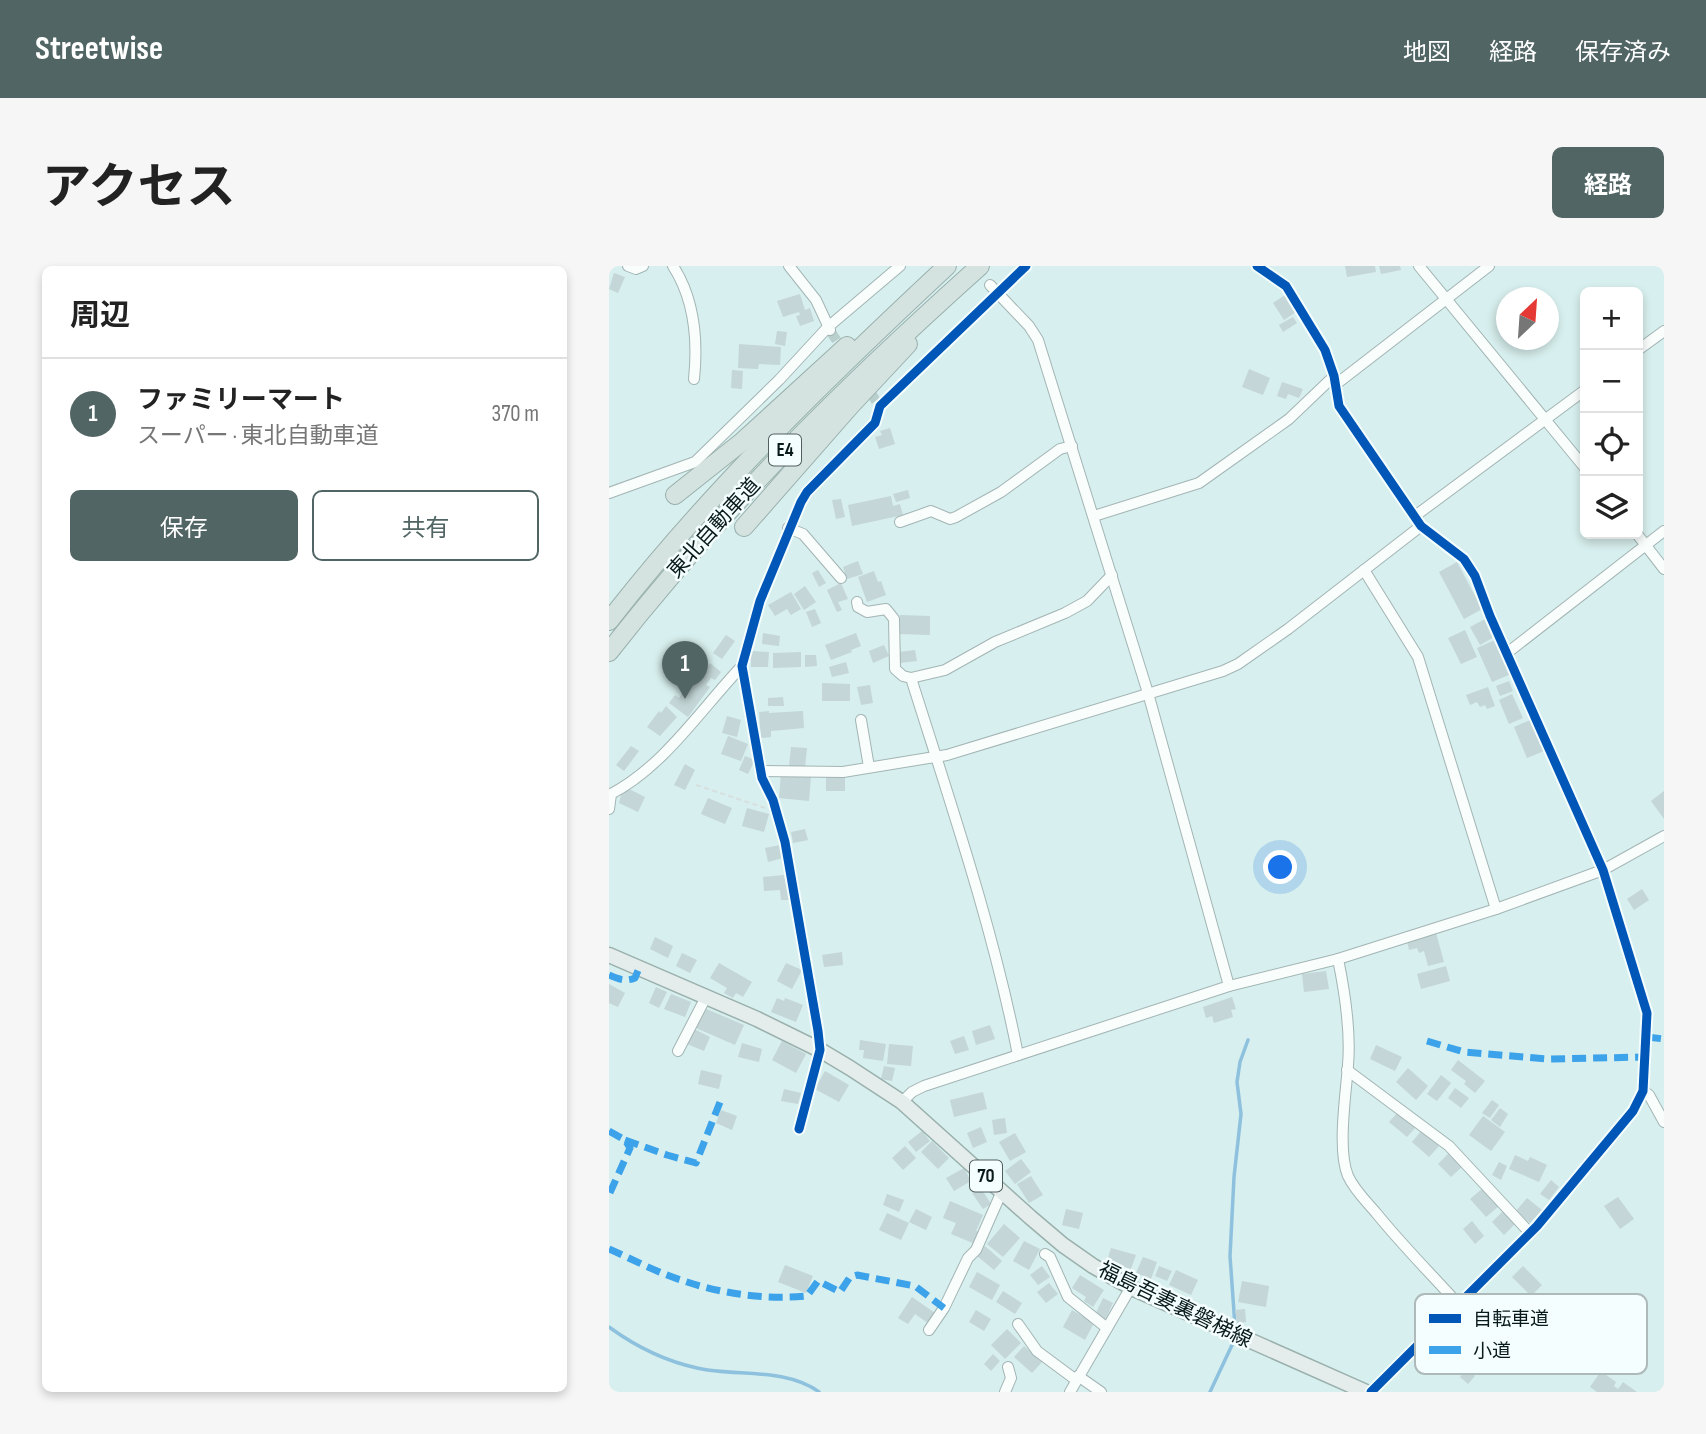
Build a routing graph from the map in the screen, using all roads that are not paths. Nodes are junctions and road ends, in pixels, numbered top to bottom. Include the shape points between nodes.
1 (628, 266) edge
2 (643, 266) edge
3 (673, 266) edge
4 (789, 266) edge
5 (900, 266) edge
6 (941, 266) edge
7 (947, 266) edge
8 (982, 266) edge
9 (1026, 266) edge
10 (1257, 266) edge
11 (1419, 266) edge
12 (1489, 266) edge
13 (990, 285) dead end
14 (998, 293) junction
15 (1447, 299) junction
16 (830, 329) junction
17 (1664, 331) edge
18 (1643, 346) edge
19 (694, 379) dead end
20 (1334, 381) junction
21 (1580, 394) edge
22 (1547, 419) junction
23 (1072, 446) junction
24 (1580, 462) edge
25 (609, 493) edge
26 (675, 495) dead end
27 (1094, 516) junction
28 (1418, 521) junction
29 (900, 522) dead end
30 (744, 527) dead end
31 (788, 528) junction
32 (1664, 531) edge
33 (1641, 539) edge
34 (1646, 545) junction
35 (1664, 569) edge
36 (1364, 570) junction
37 (1112, 575) junction
38 (841, 578) dead end
39 (857, 602) dead end
40 (609, 621) edge
41 (609, 652) edge
42 (1507, 653) junction
43 (741, 666) junction
44 (911, 678) junction
45 (1148, 693) junction
46 (861, 720) dead end
47 (936, 757) junction
48 (869, 767) junction
49 (761, 771) junction
50 (610, 795) edge
51 (609, 810) edge
52 (1664, 836) edge
53 (1603, 870) junction
54 (1496, 909) junction
55 (609, 955) edge
56 (1338, 959) junction
57 (1229, 986) junction
58 (706, 998) junction
59 (820, 1050) junction
60 (678, 1051) dead end
61 (1018, 1055) junction
62 (1347, 1070) junction
63 (1643, 1091) junction
64 (902, 1102) junction
65 (1664, 1122) edge
66 (799, 1129) dead end
67 (1002, 1191) junction
68 (1530, 1233) junction
69 (1045, 1254) dead end
70 (1131, 1287) junction
71 (1449, 1294) edge
72 (1470, 1294) edge
73 (1018, 1324) dead end
74 (1107, 1328) junction
75 (929, 1330) dead end
76 (1415, 1348) edge
77 (1008, 1367) dead end
78 (1077, 1378) junction
79 (1005, 1392) edge
80 (1070, 1392) edge
81 (1101, 1392) edge
82 (1369, 1392) edge

1 - 2 street
3 - 19 street via 689,299 695,331
4 - 16 street via 816,300
5 - 16 street
6 - 26 highway via 743,442
7 - 40 highway, 東北自動車道 / E4 via 757,451
8 - 30 highway
8 - 41 highway, 東北自動車道 / E4 via 885,351 787,448 716,524
9 - 14 street
10 - 20 street via 1286,286 1325,349
11 - 15 street
12 - 15 street
13 - 14 street
14 - 23 street via 1038,340
14 - 31 street via 878,403 875,423 807,492
15 - 20 street
15 - 22 street
16 - 25 street via 695,462
17 - 18 street
20 - 27 street via 1199,483
20 - 28 street via 1339,406
21 - 22 street
22 - 24 street
22 - 28 street
23 - 27 street
23 - 29 street via 1060,449 1001,492 956,517 950,519 931,510
27 - 37 street
28 - 36 street
28 - 42 street via 1464,559
31 - 38 street via 803,534
31 - 43 street via 759,601
32 - 34 street
33 - 34 street
34 - 35 street
34 - 42 street
36 - 45 street via 1238,664
36 - 54 street via 1418,657
37 - 44 street via 1087,601 1065,613 995,642 946,670
37 - 45 street
39 - 44 street via 867,612 890,612 895,669
42 - 53 street
43 - 49 street
43 - 50 street via 682,736
44 - 47 street
45 - 47 street
45 - 57 street
46 - 48 street
47 - 48 street
47 - 61 street via 1000,973
48 - 49 street via 843,772
49 - 59 street via 785,842
50 - 51 street
52 - 53 street
53 - 54 street
53 - 63 street via 1647,1013
54 - 56 street
55 - 58 main road, 福島吾妻裏磐梯線 / 70
56 - 57 street
56 - 62 street
57 - 61 street
58 - 59 main road, 福島吾妻裏磐梯線 / 70
58 - 60 street
59 - 64 main road, 福島吾妻裏磐梯線 / 70
59 - 66 street
61 - 64 street via 924,1086
62 - 68 street via 1448,1146
62 - 71 street via 1343,1119 1348,1176 1398,1241
63 - 65 street
63 - 68 street via 1633,1111
64 - 67 main road, 福島吾妻裏磐梯線 / 70
67 - 70 main road, 福島吾妻裏磐梯線 / 70 via 1063,1245
67 - 75 street via 976,1250
68 - 72 street
69 - 74 street via 1068,1297
70 - 74 street
70 - 82 main road, 福島吾妻裏磐梯線 / 70
73 - 78 street via 1037,1351
74 - 78 street
76 - 82 street
77 - 79 street via 1011,1378
78 - 80 street
78 - 81 street

